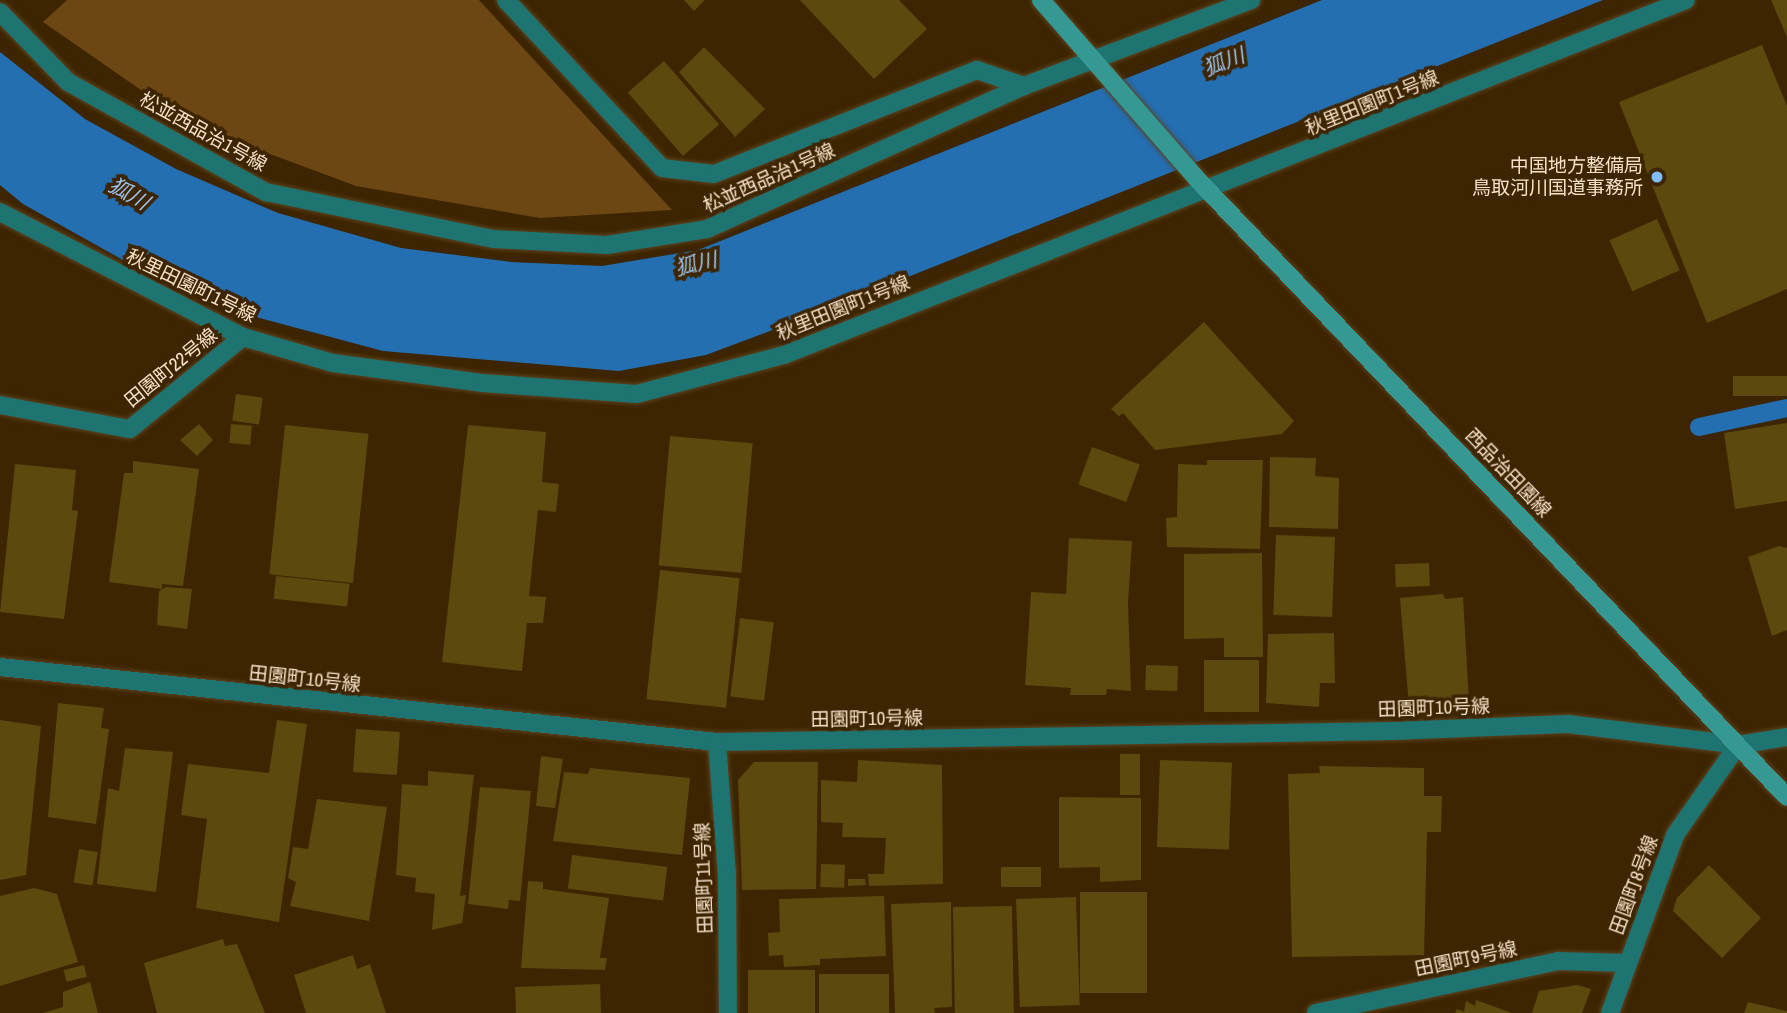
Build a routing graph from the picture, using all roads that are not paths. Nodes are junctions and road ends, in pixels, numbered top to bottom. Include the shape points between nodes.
1 (506, 0) edge
2 (1041, 0) edge
3 (1251, 0) edge
4 (1686, 0) edge
5 (0, 12) edge
6 (1101, 69) junction
7 (1024, 86) junction
8 (1203, 185) junction
9 (0, 212) edge
10 (243, 337) junction
11 (0, 405) edge
12 (0, 667) edge
13 (1787, 737) edge
14 (717, 742) junction
15 (1738, 745) junction
16 (1787, 797) edge
17 (1627, 963) junction
18 (728, 1013) edge
19 (1316, 1013) edge
20 (1610, 1013) edge

1 - 7 street via 662,168 714,174 977,70
2 - 6 street
3 - 6 street, 松並西品治1号線
4 - 8 street, 秋里田園町1号線
5 - 7 street, 松並西品治1号線 via 68,82 266,192 494,239 607,245 707,229
6 - 7 street, 松並西品治1号線
6 - 8 street, 西品治田園線
8 - 10 street, 秋里田園町1号線 via 784,355 637,394 482,383 333,363
8 - 15 street, 西品治田園線
9 - 10 street, 秋里田園町1号線
10 - 11 street, 田園町22号線 via 130,429
12 - 14 street, 田園町10号線
13 - 15 street, 田園町10号線
14 - 15 street, 田園町10号線 via 1393,732 1568,724
14 - 18 street, 田園町11号線 via 727,876
15 - 16 street, 西品治田園線
15 - 17 street, 田園町8号線 via 1675,835
17 - 19 street, 田園町9号線 via 1558,961
17 - 20 street, 田園町8号線

